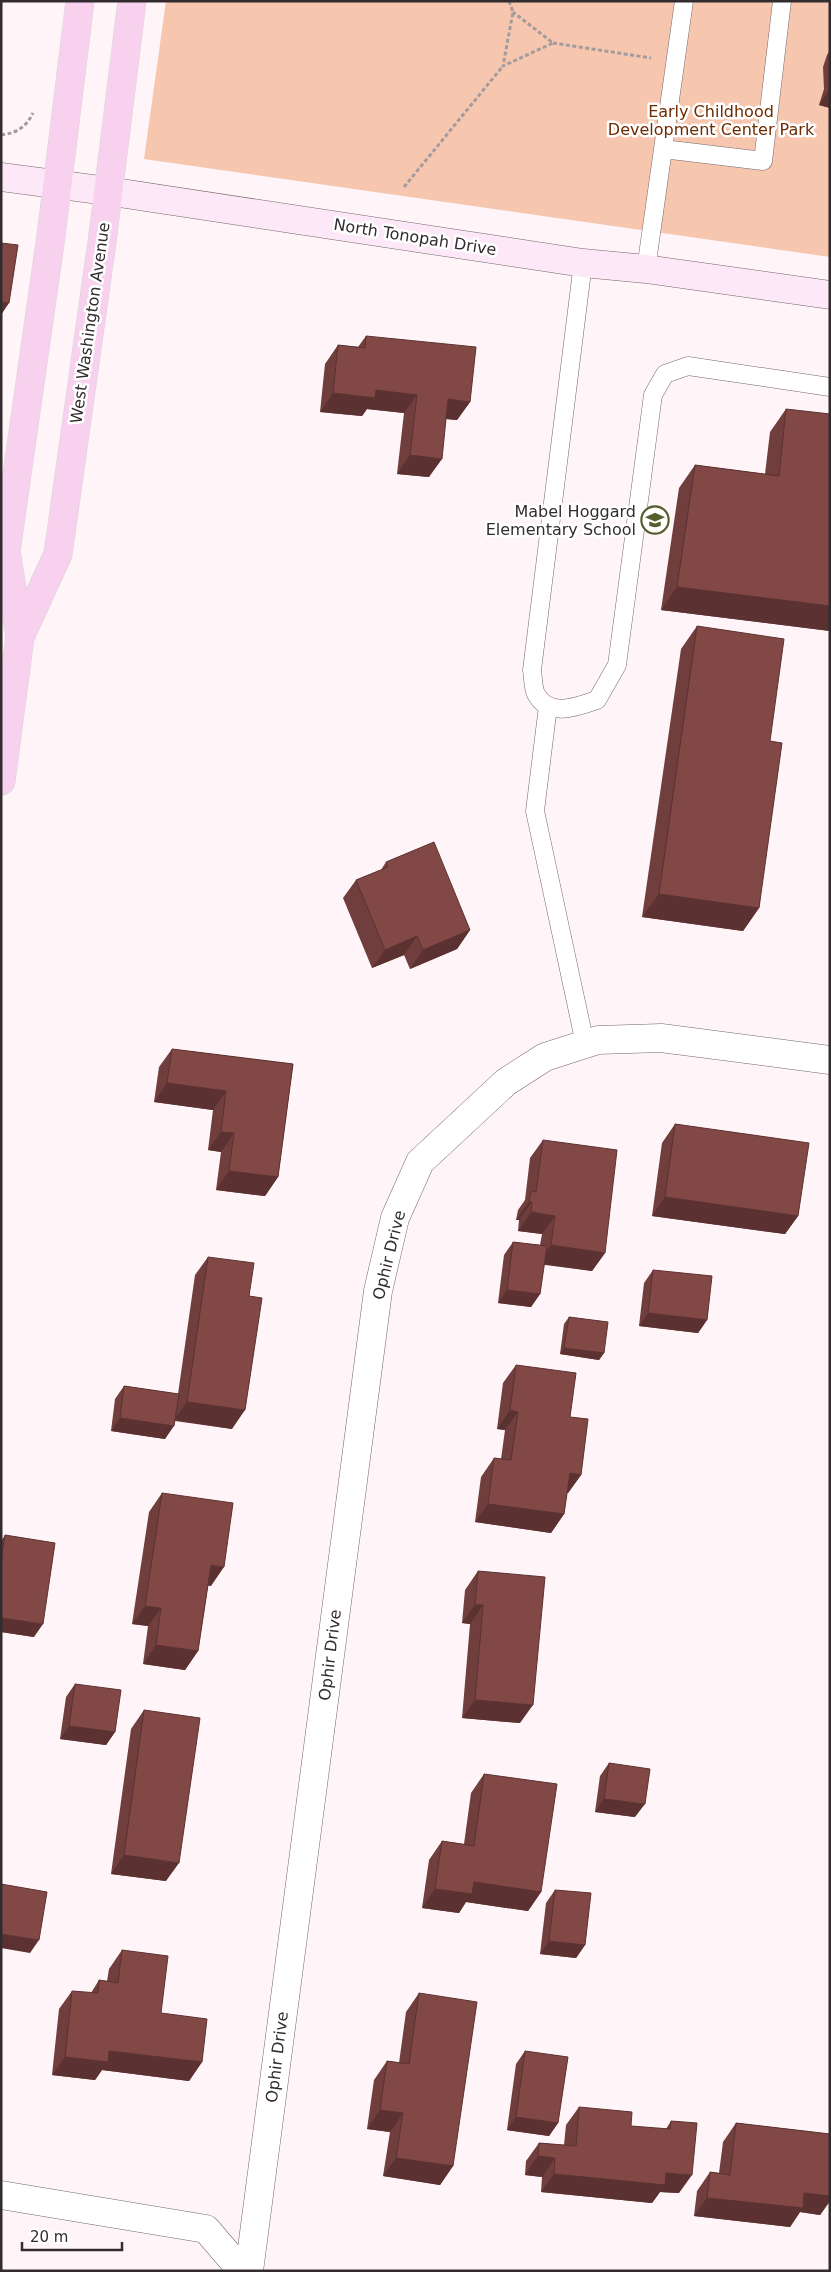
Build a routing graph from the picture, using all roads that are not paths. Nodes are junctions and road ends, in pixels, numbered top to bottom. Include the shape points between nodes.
1 (80, 1) edge
2 (132, 1) edge
3 (684, 1) edge
4 (782, 1) edge
5 (663, 148) junction
6 (1, 177) edge
7 (57, 184) junction
8 (107, 191) junction
9 (583, 263) junction
10 (646, 269) junction
11 (830, 296) edge
12 (830, 387) edge
13 (20, 637) junction
14 (548, 706) junction
15 (1, 781) edge
16 (585, 1044) junction
17 (830, 1060) edge
18 (1, 2195) edge
19 (242, 2271) edge
20 (249, 2271) edge

1 - 7 main road, West Washington Avenue
2 - 8 main road, West Washington Avenue
3 - 5 lane
4 - 5 lane via 763,161
5 - 10 lane
6 - 7 street, North Tonopah Drive
7 - 8 street, North Tonopah Drive
7 - 13 main road, West Washington Avenue via 6,551
8 - 9 street, North Tonopah Drive
8 - 13 main road, West Washington Avenue via 58,554
9 - 10 street, North Tonopah Drive
9 - 14 lane via 532,670 536,694
10 - 11 street, North Tonopah Drive
12 - 14 lane via 688,366 665,374 653,395 617,665 597,700 569,709
13 - 15 main road, West Washington Avenue
14 - 16 lane via 535,811
16 - 17 street, Ophir Drive via 598,1040 661,1038
16 - 20 street, Ophir Drive via 545,1057 506,1082 420,1162 396,1218 378,1291
18 - 19 street via 206,2229

